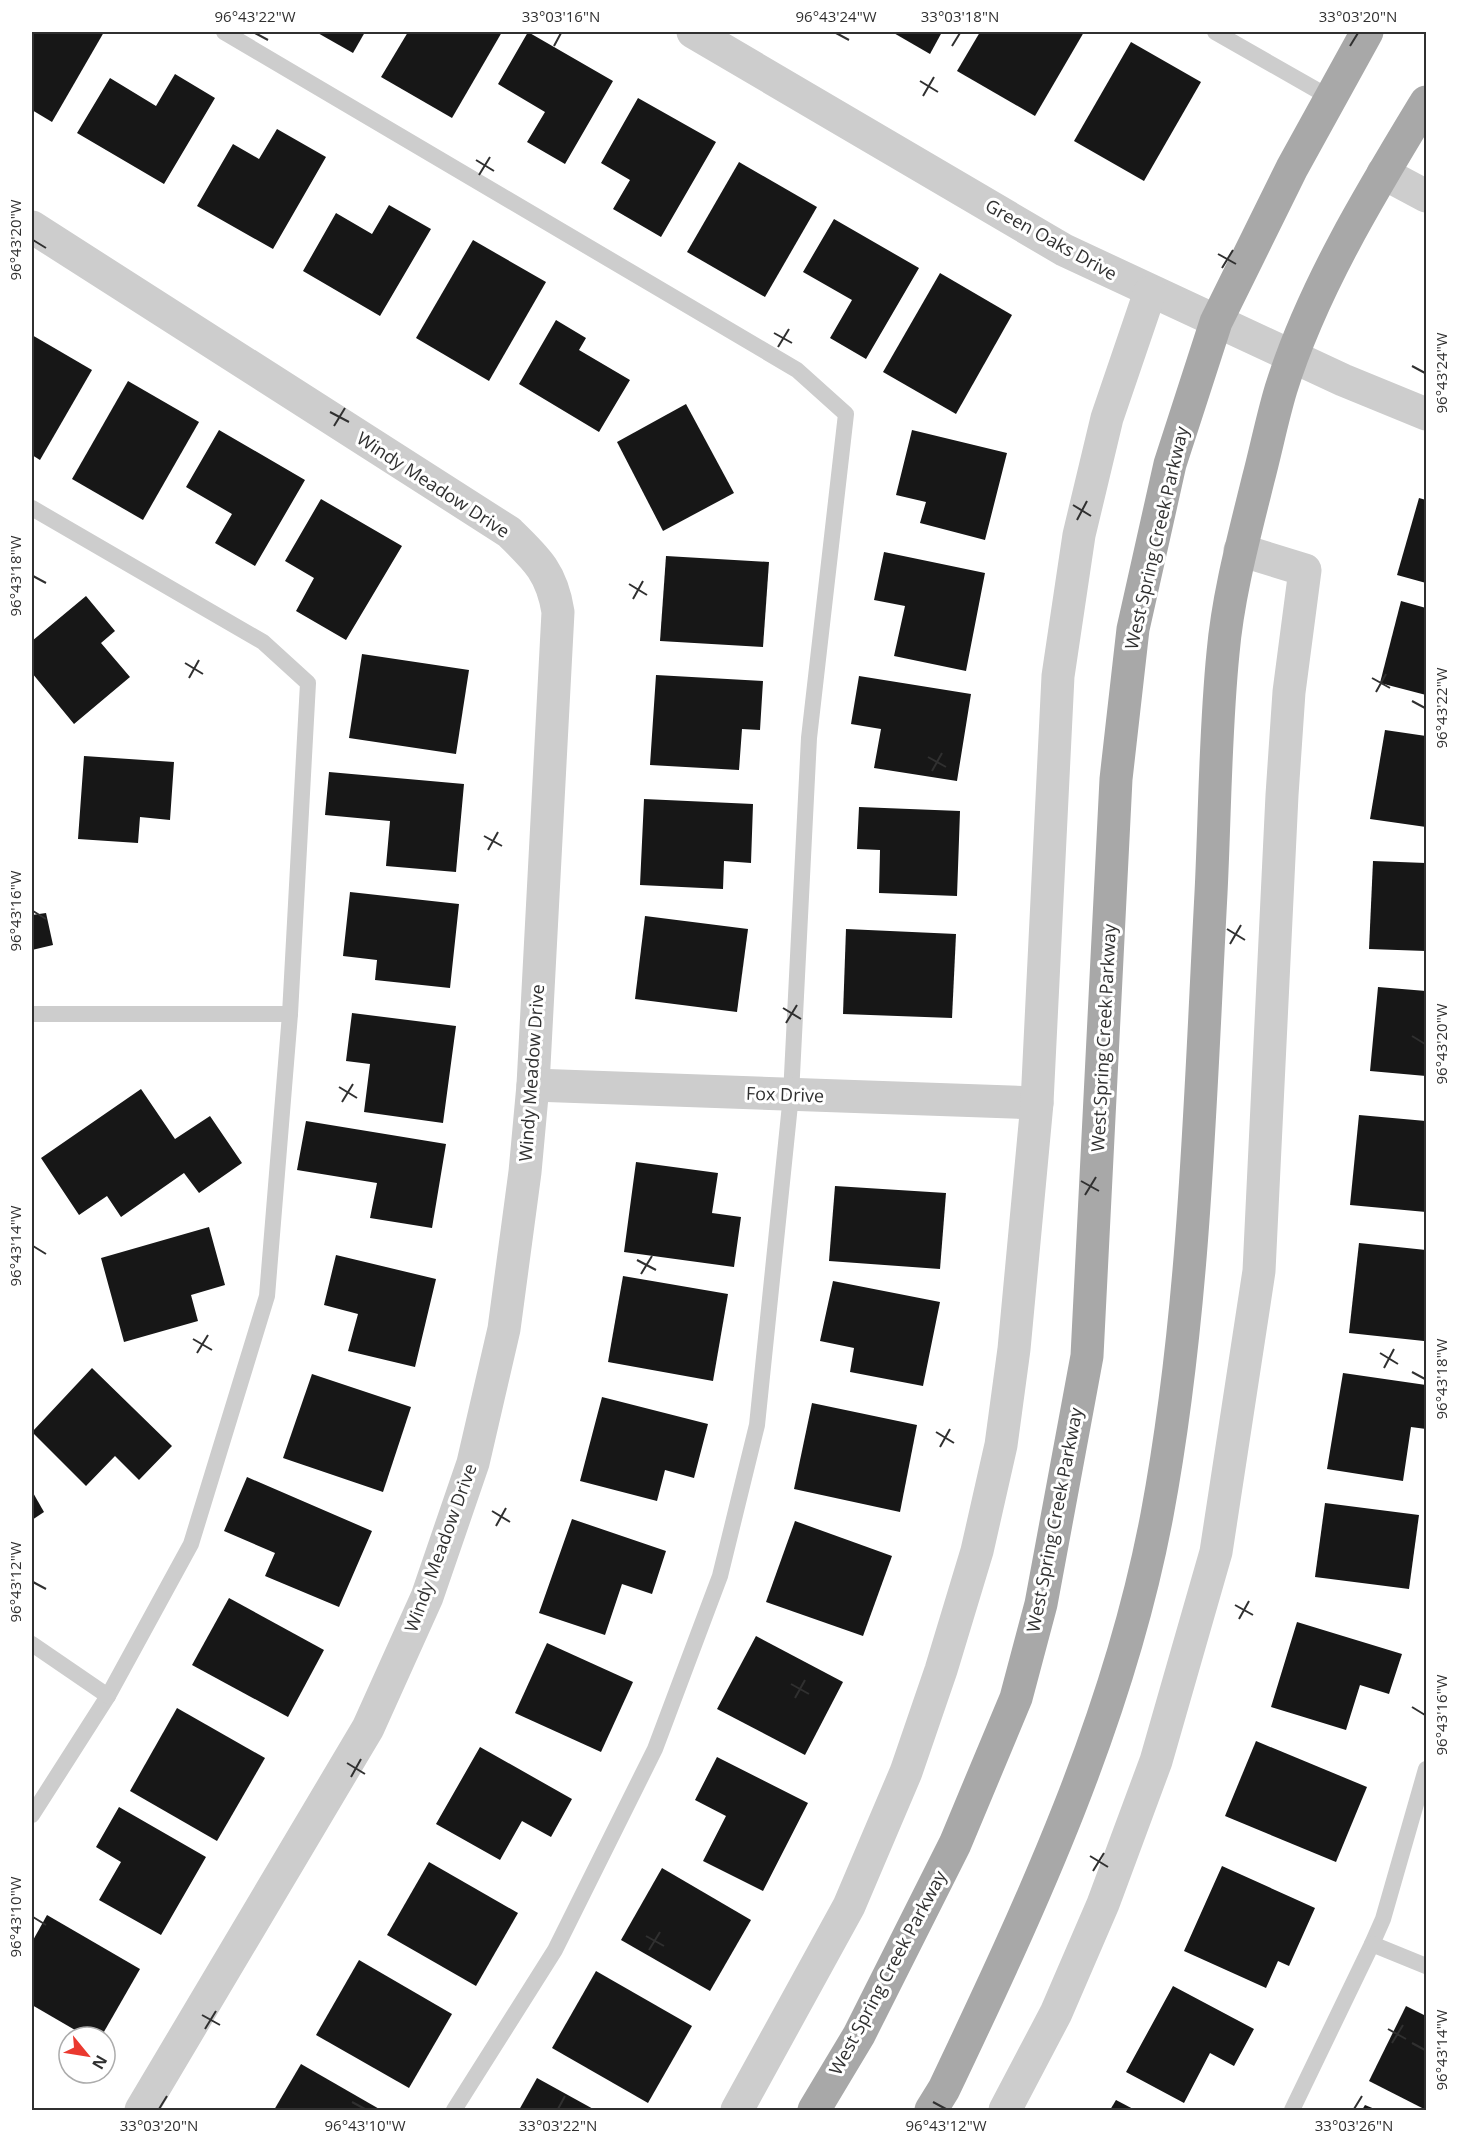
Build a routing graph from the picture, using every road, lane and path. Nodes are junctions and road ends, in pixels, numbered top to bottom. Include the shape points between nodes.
1 (224, 32) edge
2 (693, 32) edge
3 (1215, 32) edge
4 (1367, 32) edge
5 (1329, 97) junction
6 (1426, 102) edge
7 (1383, 173) junction
8 (1426, 196) edge
9 (32, 227) edge
10 (1150, 292) junction
11 (1216, 322) junction
12 (1293, 357) junction
13 (1426, 414) edge
14 (32, 508) edge
15 (1240, 550) junction
16 (32, 1014) edge
17 (290, 1014) junction
18 (533, 1085) junction
19 (791, 1095) junction
20 (1037, 1103) junction
21 (32, 1644) edge
22 (108, 1696) junction
23 (1426, 1769) edge
24 (32, 1815) edge
25 (1372, 1944) junction
26 (1426, 1966) edge
27 (141, 2110) edge
28 (454, 2110) edge
29 (737, 2110) edge
30 (814, 2110) edge
31 (931, 2110) edge
32 (1005, 2110) edge
33 (1292, 2110) edge

1 - 19 lane via 797,370 846,414 809,738
2 - 10 street, Green Oaks Drive via 1064,250
3 - 5 lane
4 - 5 main road, West Spring Creek Parkway
5 - 11 main road, West Spring Creek Parkway
6 - 7 main road
7 - 8 street
7 - 12 main road via 1335,260
9 - 18 street, Windy Meadow Drive via 509,532 542,564 554,588 558,612
10 - 11 street, Green Oaks Drive
10 - 20 street via 1107,418 1084,512 1058,676
11 - 12 street, Green Oaks Drive
11 - 30 main road, West Spring Creek Parkway via 1170,464 1133,629 1116,779 1087,1356 1041,1604 1016,1698 955,1844 859,2035
12 - 13 street, Green Oaks Drive
12 - 15 main road via 1281,389
14 - 17 lane via 263,642 308,683
15 - 31 main road via 1223,651 1201,1092 1183,1331 1157,1514 1133,1620 1068,1819 1018,1934
15 - 32 street via 1305,570 1289,692 1282,795 1259,1271 1216,1552 1156,1761 1103,1904 1056,2013
16 - 17 lane
17 - 22 lane via 267,1296 191,1544
18 - 19 street, Fox Drive
18 - 27 street, Windy Meadow Drive via 504,1329 473,1463 427,1597 368,1728
19 - 20 street, Fox Drive
19 - 28 lane via 757,1425 720,1576 656,1749 555,1950
20 - 29 street via 1014,1349 1001,1445 977,1551 906,1772 849,1906
21 - 22 lane
22 - 24 lane
23 - 25 lane via 1383,1919
25 - 26 lane
25 - 33 lane

